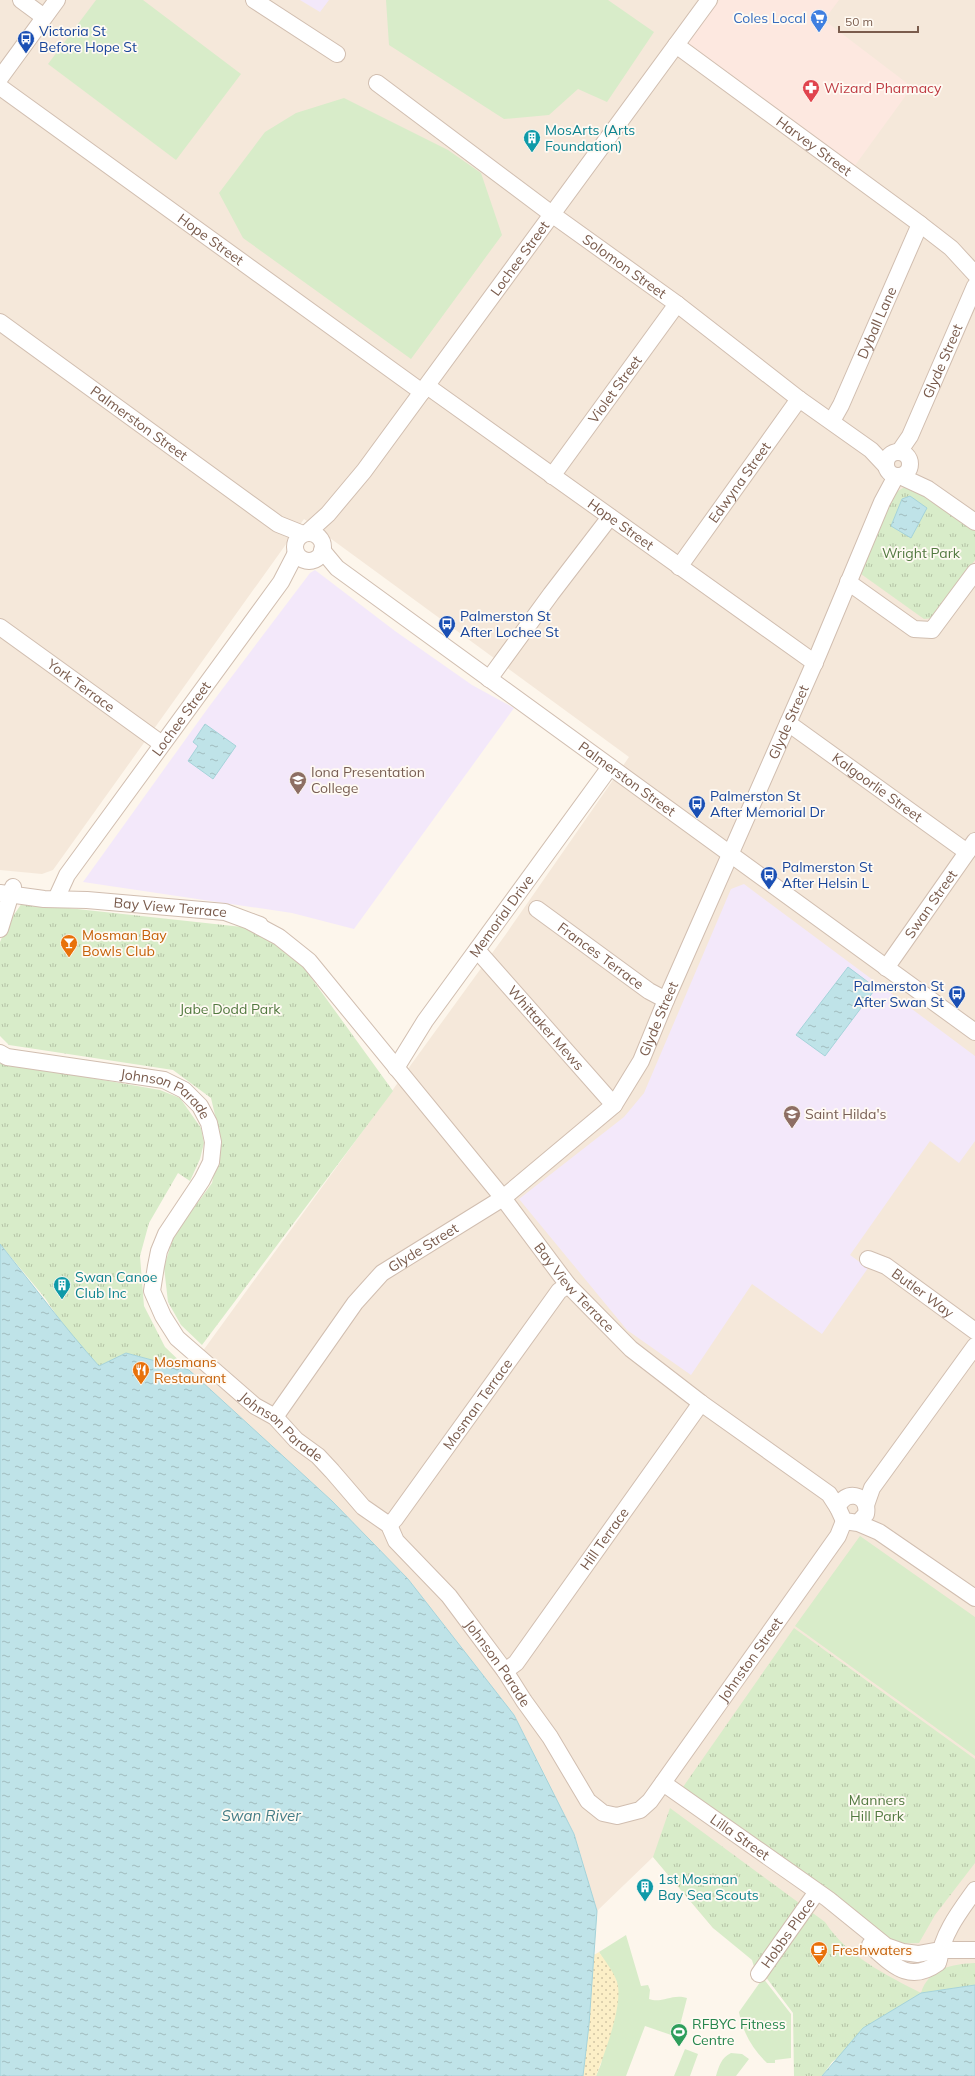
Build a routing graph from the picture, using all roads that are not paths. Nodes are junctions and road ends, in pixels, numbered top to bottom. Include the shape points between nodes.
1 (22, 0) edge
2 (57, 0) edge
3 (254, 0) edge
4 (709, 0) edge
5 (44, 17) junction
6 (676, 45) junction
7 (337, 54) dead end
8 (0, 78) edge
9 (377, 83) dead end
10 (0, 87) edge
11 (553, 215) junction
12 (920, 224) junction
13 (950, 248) junction
14 (975, 258) edge
15 (975, 274) edge
16 (975, 286) edge
17 (677, 304) junction
18 (0, 322) edge
19 (424, 389) junction
20 (799, 398) junction
21 (832, 421) junction
22 (897, 465) junction
23 (552, 476) junction
24 (610, 517) junction
25 (975, 522) edge
26 (308, 547) junction
27 (680, 567) junction
28 (975, 572) edge
29 (848, 582) junction
30 (0, 627) edge
31 (815, 663) junction
32 (490, 679) junction
33 (788, 723) junction
34 (162, 744) junction
35 (610, 767) junction
36 (971, 846) edge
37 (730, 854) junction
38 (4, 889) edge
39 (64, 897) junction
40 (537, 909) dead end
41 (1, 926) edge
42 (477, 950) junction
43 (886, 968) junction
44 (666, 1000) junction
45 (975, 1032) edge
46 (0, 1053) edge
47 (396, 1068) junction
48 (614, 1105) junction
49 (503, 1198) junction
50 (868, 1259) dead end
51 (568, 1285) junction
52 (975, 1331) edge
53 (975, 1346) edge
54 (701, 1404) junction
55 (275, 1417) junction
56 (856, 1508) junction
57 (389, 1525) junction
58 (975, 1598) edge
59 (505, 1671) junction
60 (663, 1783) junction
61 (975, 1890) edge
62 (816, 1892) junction
63 (975, 1950) edge
64 (939, 1956) junction
65 (975, 1960) edge
66 (759, 1974) dead end

1 - 5 street
2 - 5 street
3 - 7 street
4 - 6 street, Lochee Street
5 - 8 street
6 - 11 street, Lochee Street
6 - 12 street, Harvey Street
9 - 11 street, Solomon Street
10 - 19 street, Hope Street
11 - 17 street, Solomon Street
11 - 19 street, Lochee Street
12 - 13 street, Harvey Street
12 - 21 street, Dyball Lane
13 - 14 street, Harvey Street
13 - 15 street, Harvey Street
16 - 22 street, Glyde Street
17 - 20 street, Solomon Street
17 - 23 street, Violet Street
18 - 26 street, Palmerston Street
19 - 23 street, Hope Street
19 - 26 street, Lochee Street via 364,471 328,514
20 - 21 street, Solomon Street
20 - 27 street, Edwyna Street
21 - 22 street, Solomon Street via 871,450
22 - 25 street, Solomon Street
22 - 29 street, Glyde Street
23 - 24 street, Hope Street
24 - 27 street, Hope Street
24 - 32 street
26 - 32 street, Palmerston Street
26 - 34 street, Lochee Street
27 - 31 street, Hope Street
28 - 29 street via 932,630 914,629
29 - 31 street, Glyde Street
30 - 34 street, York Terrace
31 - 33 street, Glyde Street
32 - 35 street, Palmerston Street
33 - 36 street, Kalgoorlie Street
33 - 37 street, Glyde Street
34 - 39 street, Lochee Street via 82,856
35 - 37 street, Palmerston Street
35 - 42 street, Memorial Drive
36 - 43 street, Swan Street
37 - 43 street, Palmerston Street
37 - 44 street, Glyde Street
38 - 39 street, Bay View Terrace
38 - 41 street
39 - 47 street, Bay View Terrace via 225,912 251,922 292,946 309,961
40 - 44 street, Frances Terrace
42 - 47 street, Memorial Drive via 425,1021
42 - 48 street, Whittaker Mews
43 - 45 street, Palmerston Street
44 - 48 street, Glyde Street via 641,1061
46 - 55 street, Johnson Parade via 7,1057 164,1080 184,1090 200,1106 209,1123 213,1142 211,1162 196,1191 166,1234 159,1251 152,1291 163,1316 177,1338 255,1406
47 - 49 street, Bay View Terrace
48 - 49 street, Glyde Street
49 - 51 street, Bay View Terrace
49 - 55 street, Glyde Street via 382,1273 351,1309
50 - 52 street, Butler Way via 886,1266
51 - 54 street, Bay View Terrace via 631,1349
51 - 57 street, Mosman Terrace via 559,1291
53 - 56 street, Johnston Street
54 - 56 street, Bay View Terrace via 829,1494
54 - 59 street, Hill Terrace via 516,1663
55 - 57 street, Johnson Parade via 296,1440 318,1456 362,1508
56 - 58 street via 879,1532
56 - 60 street, Johnston Street
57 - 59 street, Johnson Parade via 396,1541 449,1596
59 - 60 street, Johnson Parade via 550,1737 584,1795 603,1813 618,1816 640,1810
60 - 62 street, Lilla Street
61 - 64 street via 957,1914
62 - 64 street, Lilla Street via 886,1946 909,1953
62 - 66 street, Hobbs Place
63 - 64 street
64 - 65 street

